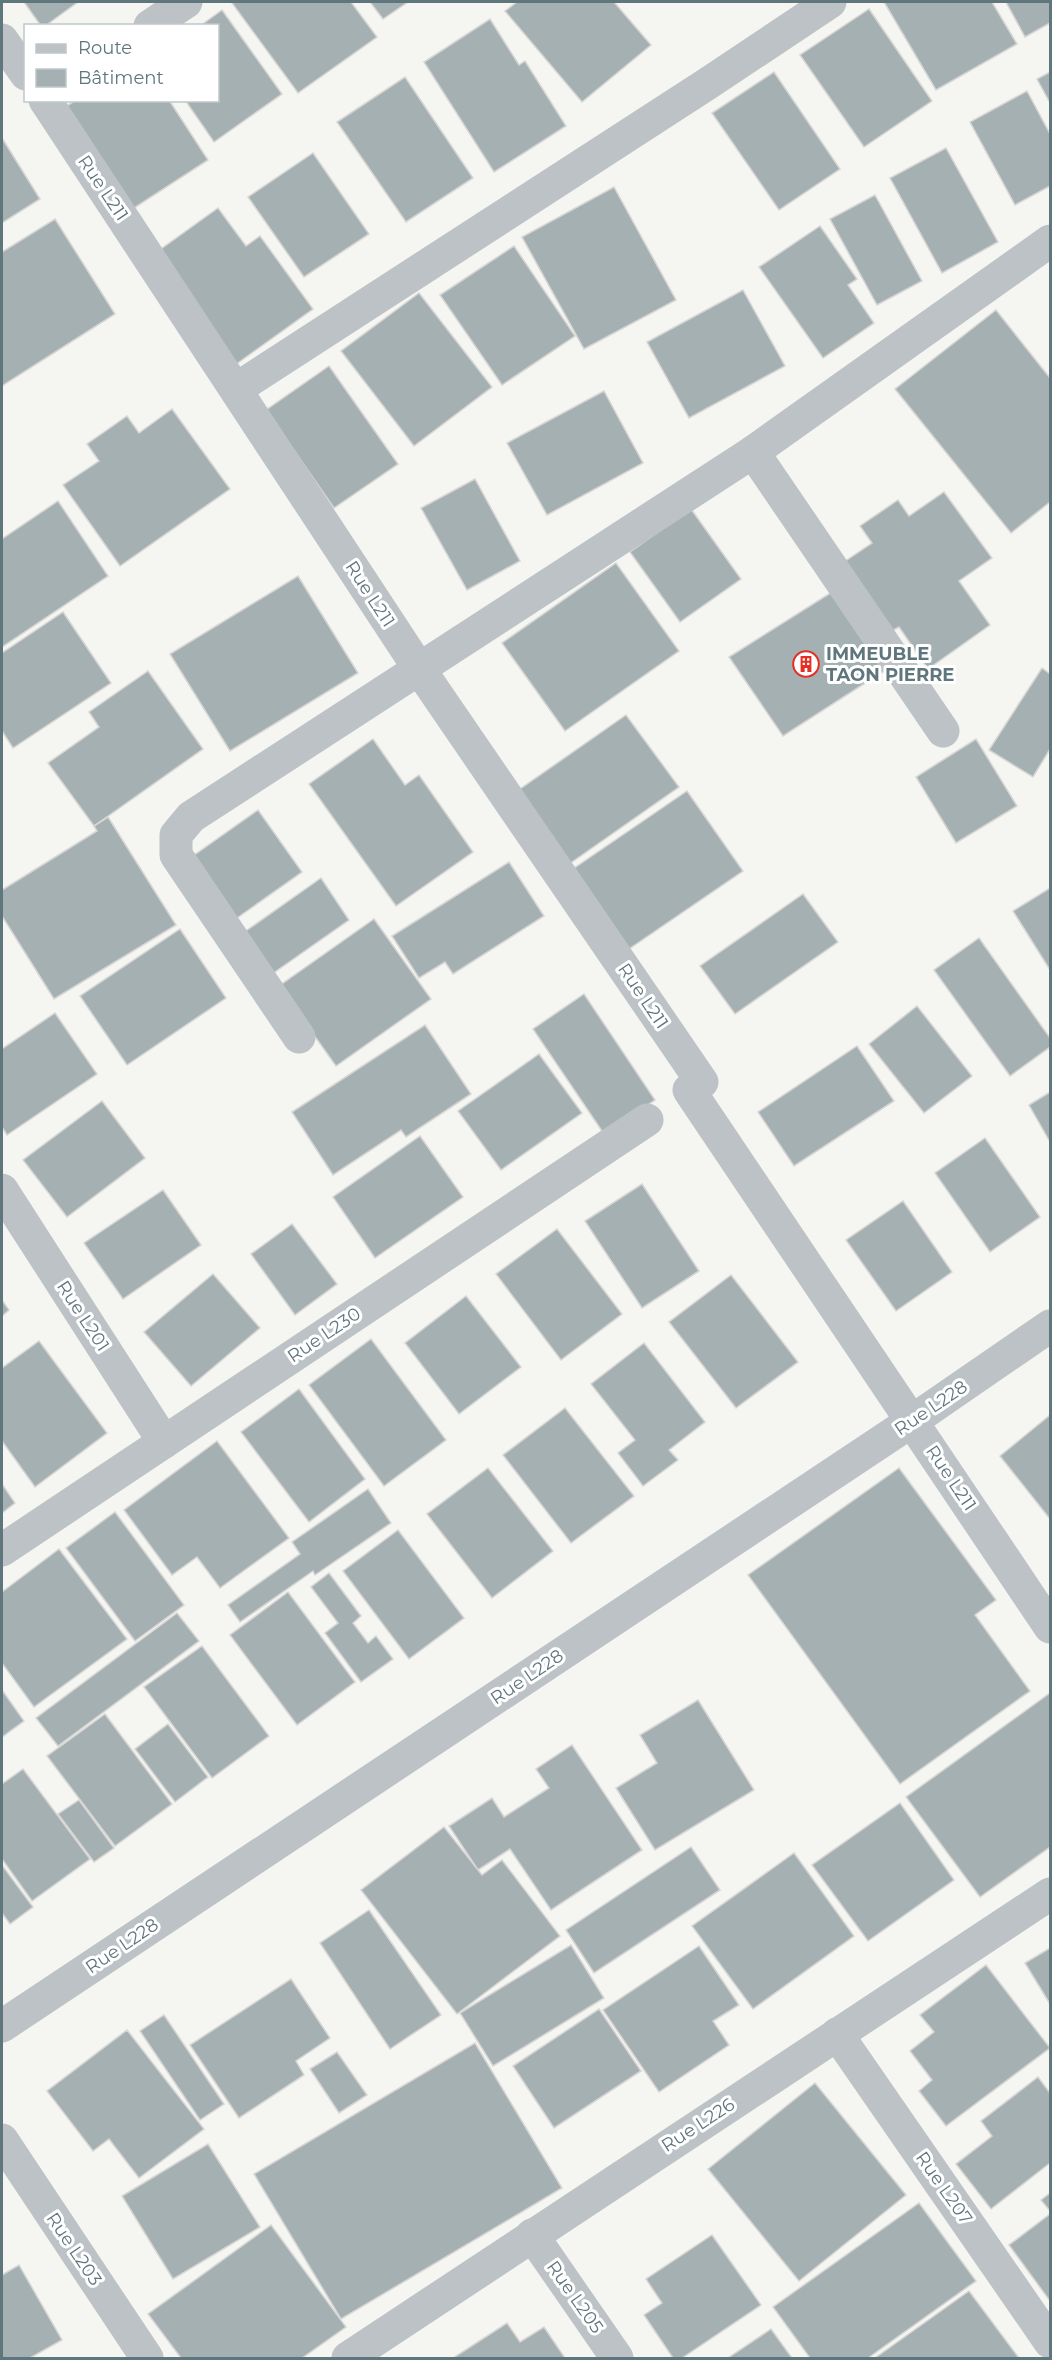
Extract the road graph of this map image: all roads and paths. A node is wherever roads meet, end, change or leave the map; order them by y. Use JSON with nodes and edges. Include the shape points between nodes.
{"nodes":[{"id":1,"x":186,"y":2,"type":"edge"},
{"id":2,"x":830,"y":2,"type":"edge"},
{"id":3,"x":153,"y":24,"type":"edge"},
{"id":4,"x":2,"y":40,"type":"edge"},
{"id":5,"x":24,"y":71,"type":"edge"},
{"id":6,"x":46,"y":102,"type":"edge"},
{"id":7,"x":1050,"y":241,"type":"edge"},
{"id":8,"x":236,"y":389,"type":"junction"},
{"id":9,"x":753,"y":452,"type":"junction"},
{"id":10,"x":418,"y":668,"type":"junction"},
{"id":11,"x":943,"y":731,"type":"dead end"},
{"id":12,"x":299,"y":1037,"type":"dead end"},
{"id":13,"x":647,"y":1120,"type":"dead end"},
{"id":14,"x":2,"y":1190,"type":"edge"},
{"id":15,"x":1050,"y":1326,"type":"edge"},
{"id":16,"x":912,"y":1421,"type":"junction"},
{"id":17,"x":164,"y":1442,"type":"junction"},
{"id":18,"x":2,"y":1550,"type":"edge"},
{"id":19,"x":1050,"y":1628,"type":"edge"},
{"id":20,"x":1050,"y":1894,"type":"edge"},
{"id":21,"x":2,"y":2026,"type":"edge"},
{"id":22,"x":837,"y":2034,"type":"junction"},
{"id":23,"x":2,"y":2140,"type":"edge"},
{"id":24,"x":532,"y":2235,"type":"junction"},
{"id":25,"x":1050,"y":2342,"type":"edge"},
{"id":26,"x":147,"y":2358,"type":"edge"},
{"id":27,"x":348,"y":2358,"type":"edge"},
{"id":28,"x":617,"y":2358,"type":"edge"}],
"edges":[{"from":1,"to":3,"type":"street"},
{"from":2,"to":8,"type":"street"},
{"from":4,"to":5,"type":"street"},
{"from":6,"to":8,"type":"street","name":"Rue L211"},
{"from":7,"to":9,"type":"street"},
{"from":8,"to":10,"type":"street","name":"Rue L211"},
{"from":9,"to":10,"type":"street"},
{"from":9,"to":11,"type":"street"},
{"from":10,"to":12,"type":"street","via":[[191,817],[176,835],[176,855]]},
{"from":10,"to":16,"type":"street","name":"Rue L211"},
{"from":13,"to":17,"type":"street","name":"Rue L230"},
{"from":14,"to":17,"type":"street","name":"Rue L201"},
{"from":15,"to":16,"type":"street","name":"Rue L228"},
{"from":16,"to":19,"type":"street","name":"Rue L211"},
{"from":16,"to":21,"type":"street","name":"Rue L228"},
{"from":17,"to":18,"type":"street","name":"Rue L230"},
{"from":20,"to":22,"type":"street","name":"Rue L226"},
{"from":22,"to":24,"type":"street","name":"Rue L226"},
{"from":22,"to":25,"type":"street","name":"Rue L207"},
{"from":23,"to":26,"type":"street","name":"Rue L203"},
{"from":24,"to":27,"type":"street","name":"Rue L226"},
{"from":24,"to":28,"type":"street","name":"Rue L205"}]}
